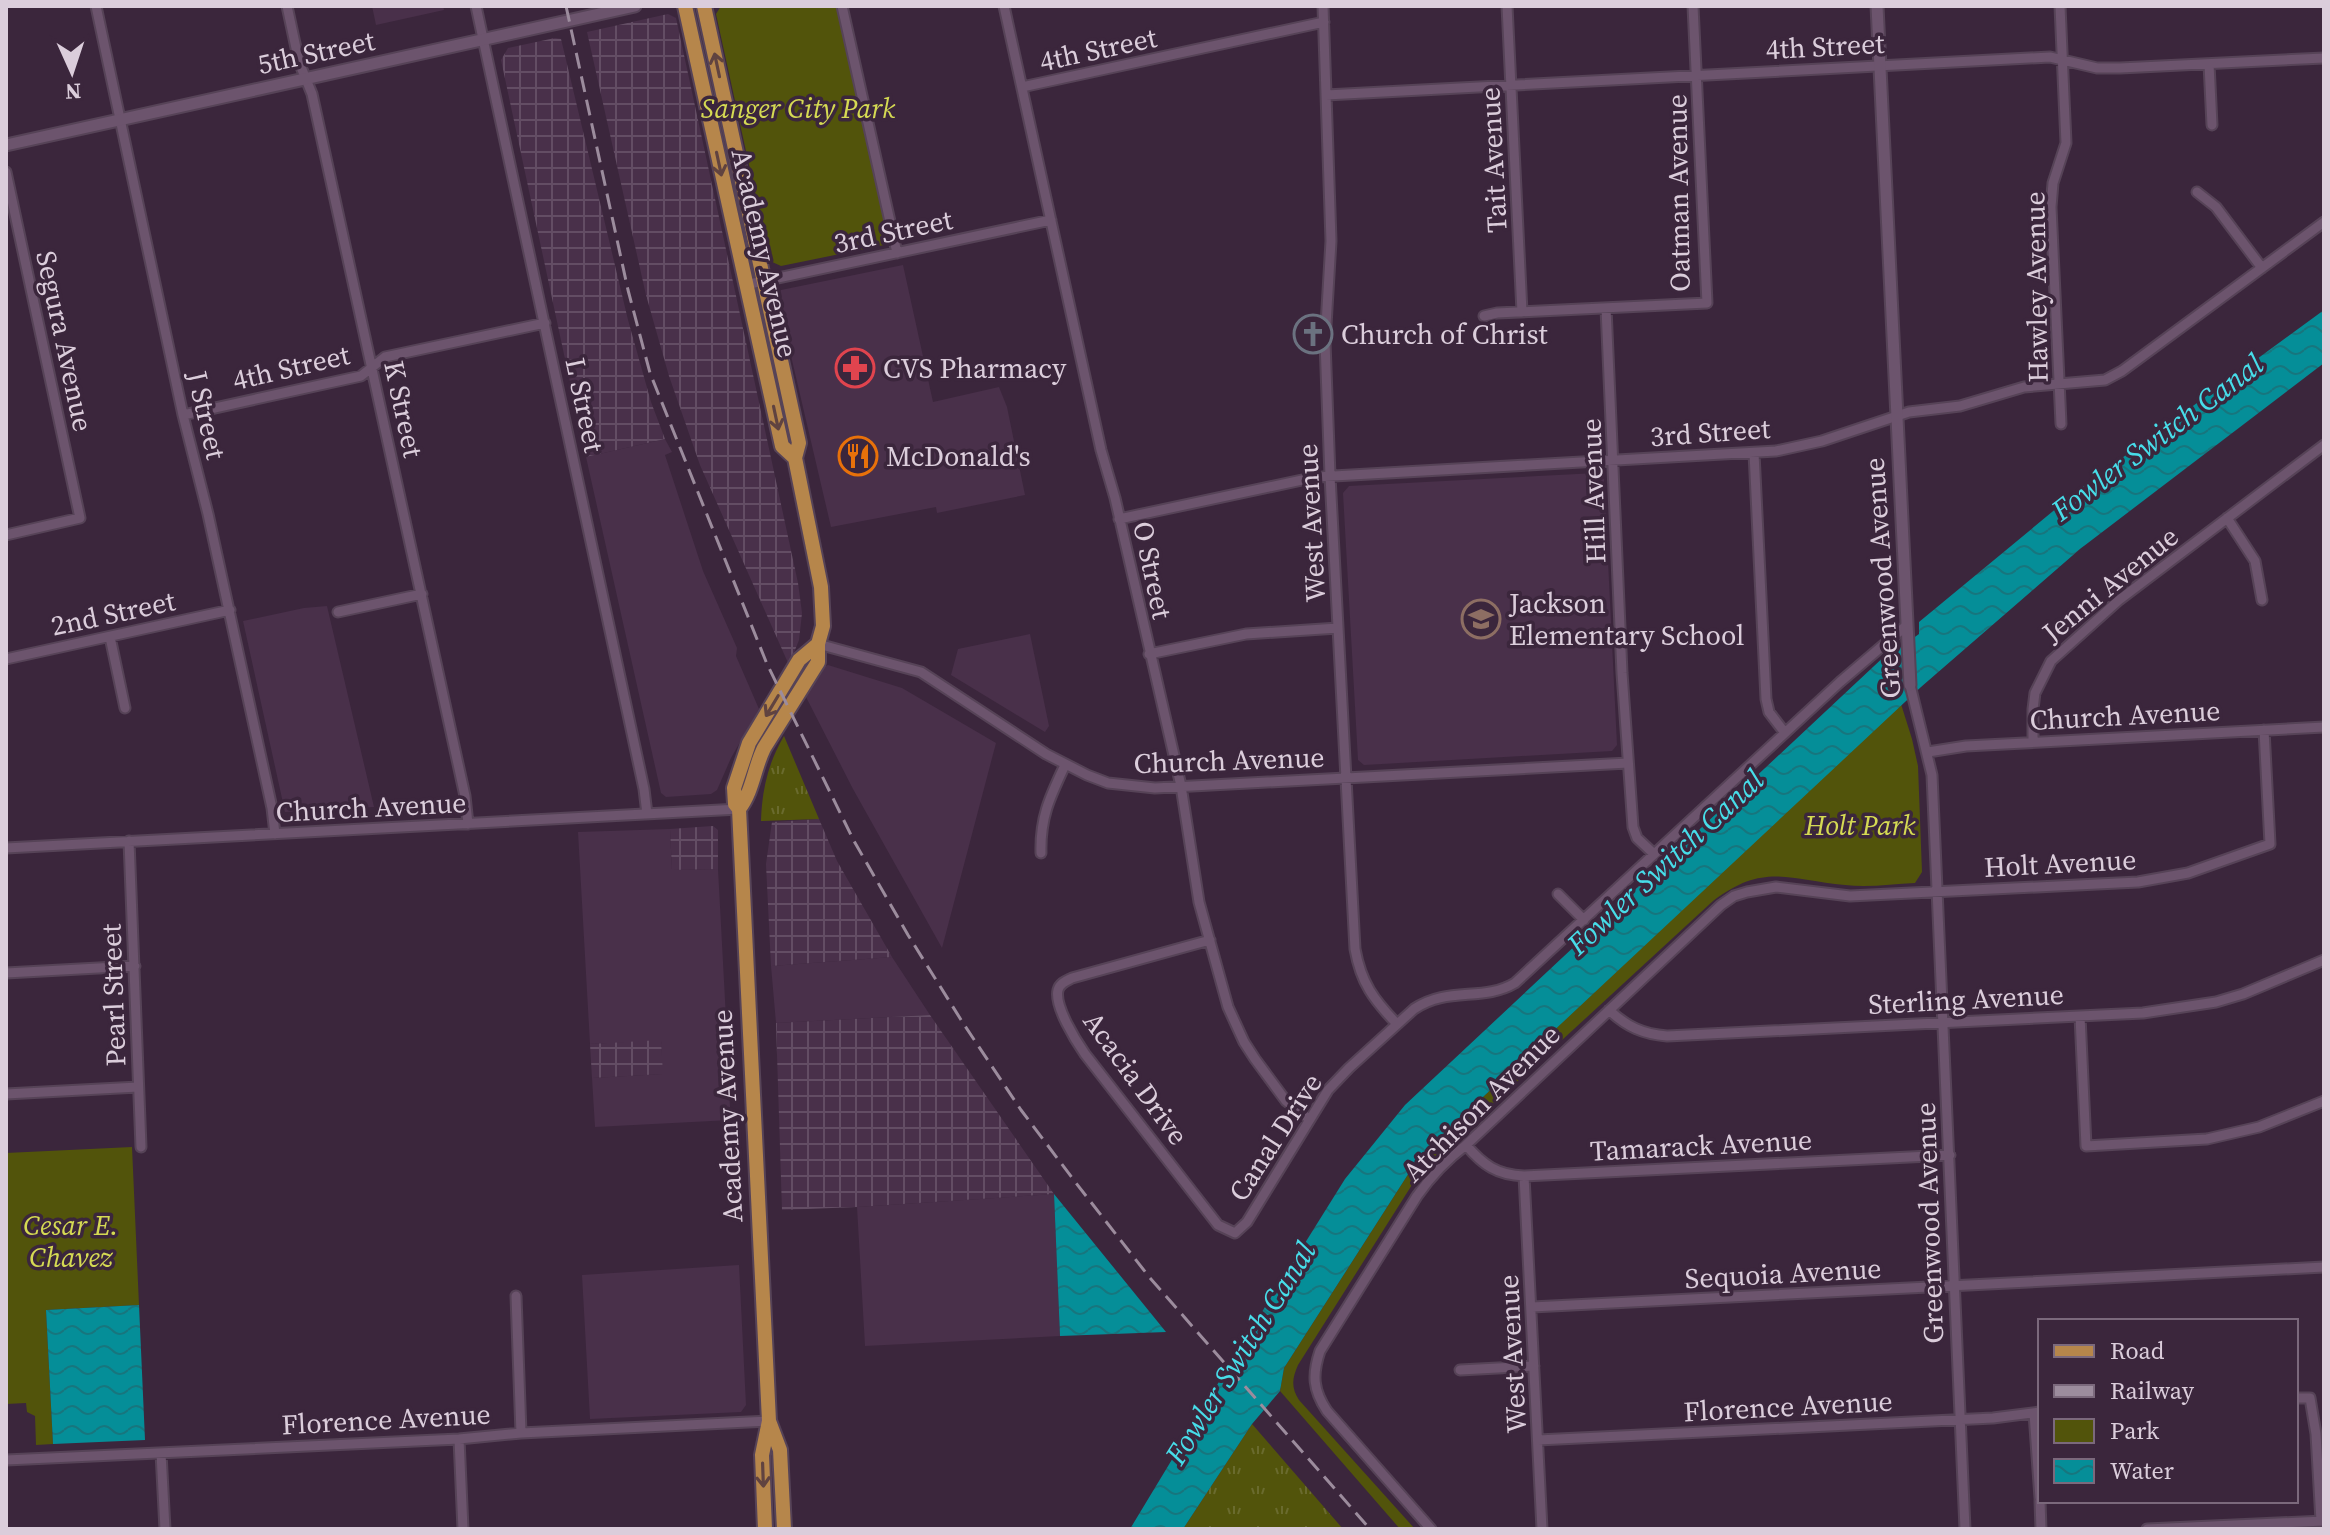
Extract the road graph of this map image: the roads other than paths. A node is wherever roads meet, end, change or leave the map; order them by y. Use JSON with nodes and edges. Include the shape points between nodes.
{"nodes":[{"id":1,"x":96,"y":6,"type":"edge"},
{"id":2,"x":287,"y":6,"type":"edge"},
{"id":3,"x":476,"y":6,"type":"edge"},
{"id":4,"x":635,"y":6,"type":"edge"},
{"id":5,"x":685,"y":6,"type":"edge"},
{"id":6,"x":704,"y":6,"type":"edge"},
{"id":7,"x":842,"y":6,"type":"edge"},
{"id":8,"x":1004,"y":6,"type":"edge"},
{"id":9,"x":1323,"y":6,"type":"edge"},
{"id":10,"x":1507,"y":6,"type":"edge"},
{"id":11,"x":1693,"y":6,"type":"edge"},
{"id":12,"x":1877,"y":6,"type":"edge"},
{"id":13,"x":2060,"y":6,"type":"edge"},
{"id":14,"x":1324,"y":22,"type":"junction"},
{"id":15,"x":484,"y":40,"type":"junction"},
{"id":16,"x":2324,"y":58,"type":"edge"},
{"id":17,"x":2062,"y":59,"type":"junction"},
{"id":18,"x":2209,"y":64,"type":"junction"},
{"id":19,"x":1880,"y":65,"type":"junction"},
{"id":20,"x":1697,"y":75,"type":"junction"},
{"id":21,"x":306,"y":78,"type":"junction"},
{"id":22,"x":1511,"y":85,"type":"junction"},
{"id":23,"x":1022,"y":87,"type":"junction"},
{"id":24,"x":1326,"y":95,"type":"junction"},
{"id":25,"x":705,"y":99,"type":"junction"},
{"id":26,"x":120,"y":119,"type":"junction"},
{"id":27,"x":2212,"y":125,"type":"dead end"},
{"id":28,"x":6,"y":145,"type":"edge"},
{"id":29,"x":736,"y":152,"type":"junction"},
{"id":30,"x":6,"y":172,"type":"edge"},
{"id":31,"x":2197,"y":192,"type":"dead end"},
{"id":32,"x":1051,"y":220,"type":"junction"},
{"id":33,"x":2324,"y":222,"type":"edge"},
{"id":34,"x":897,"y":253,"type":"junction"},
{"id":35,"x":2262,"y":268,"type":"junction"},
{"id":36,"x":763,"y":282,"type":"junction"},
{"id":37,"x":745,"y":285,"type":"junction"},
{"id":38,"x":1606,"y":308,"type":"junction"},
{"id":39,"x":1522,"y":312,"type":"junction"},
{"id":40,"x":1484,"y":316,"type":"dead end"},
{"id":41,"x":545,"y":323,"type":"junction"},
{"id":42,"x":372,"y":365,"type":"junction"},
{"id":43,"x":2060,"y":384,"type":"junction"},
{"id":44,"x":183,"y":415,"type":"junction"},
{"id":45,"x":1896,"y":416,"type":"junction"},
{"id":46,"x":2061,"y":424,"type":"dead end"},
{"id":47,"x":2324,"y":445,"type":"edge"},
{"id":48,"x":1754,"y":453,"type":"junction"},
{"id":49,"x":795,"y":458,"type":"junction"},
{"id":50,"x":1614,"y":460,"type":"junction"},
{"id":51,"x":1330,"y":476,"type":"junction"},
{"id":52,"x":2227,"y":518,"type":"junction"},
{"id":53,"x":1119,"y":519,"type":"junction"},
{"id":54,"x":6,"y":535,"type":"edge"},
{"id":55,"x":422,"y":594,"type":"junction"},
{"id":56,"x":2262,"y":600,"type":"dead end"},
{"id":57,"x":230,"y":610,"type":"junction"},
{"id":58,"x":338,"y":612,"type":"dead end"},
{"id":59,"x":1907,"y":625,"type":"junction"},
{"id":60,"x":1338,"y":628,"type":"junction"},
{"id":61,"x":110,"y":637,"type":"junction"},
{"id":62,"x":818,"y":644,"type":"junction"},
{"id":63,"x":1149,"y":654,"type":"junction"},
{"id":64,"x":6,"y":659,"type":"edge"},
{"id":65,"x":1910,"y":685,"type":"joint"},
{"id":66,"x":125,"y":708,"type":"dead end"},
{"id":67,"x":2324,"y":727,"type":"edge"},
{"id":68,"x":2264,"y":730,"type":"junction"},
{"id":69,"x":1785,"y":733,"type":"junction"},
{"id":70,"x":2033,"y":742,"type":"junction"},
{"id":71,"x":1928,"y":752,"type":"junction"},
{"id":72,"x":1628,"y":763,"type":"junction"},
{"id":73,"x":1065,"y":765,"type":"junction"},
{"id":74,"x":1346,"y":779,"type":"junction"},
{"id":75,"x":1181,"y":786,"type":"junction"},
{"id":76,"x":739,"y":809,"type":"junction"},
{"id":77,"x":647,"y":814,"type":"junction"},
{"id":78,"x":468,"y":824,"type":"junction"},
{"id":79,"x":275,"y":834,"type":"junction"},
{"id":80,"x":129,"y":841,"type":"junction"},
{"id":81,"x":6,"y":848,"type":"edge"},
{"id":82,"x":1041,"y":853,"type":"dead end"},
{"id":83,"x":1654,"y":854,"type":"junction"},
{"id":84,"x":1938,"y":891,"type":"junction"},
{"id":85,"x":1558,"y":894,"type":"dead end"},
{"id":86,"x":1734,"y":896,"type":"joint"},
{"id":87,"x":1584,"y":920,"type":"junction"},
{"id":88,"x":1210,"y":940,"type":"junction"},
{"id":89,"x":2324,"y":960,"type":"edge"},
{"id":90,"x":135,"y":966,"type":"junction"},
{"id":91,"x":6,"y":973,"type":"edge"},
{"id":92,"x":1609,"y":1010,"type":"junction"},
{"id":93,"x":2080,"y":1016,"type":"junction"},
{"id":94,"x":1944,"y":1023,"type":"junction"},
{"id":95,"x":1397,"y":1024,"type":"junction"},
{"id":96,"x":138,"y":1087,"type":"junction"},
{"id":97,"x":6,"y":1094,"type":"edge"},
{"id":98,"x":2324,"y":1101,"type":"edge"},
{"id":99,"x":1309,"y":1119,"type":"junction"},
{"id":100,"x":1466,"y":1145,"type":"junction"},
{"id":101,"x":141,"y":1147,"type":"dead end"},
{"id":102,"x":1950,"y":1155,"type":"junction"},
{"id":103,"x":1524,"y":1176,"type":"junction"},
{"id":104,"x":1235,"y":1233,"type":"joint"},
{"id":105,"x":2324,"y":1267,"type":"edge"},
{"id":106,"x":1956,"y":1287,"type":"junction"},
{"id":107,"x":516,"y":1296,"type":"dead end"},
{"id":108,"x":1532,"y":1307,"type":"junction"},
{"id":109,"x":1534,"y":1366,"type":"junction"},
{"id":110,"x":1460,"y":1370,"type":"dead end"},
{"id":111,"x":2298,"y":1398,"type":"edge"},
{"id":112,"x":2037,"y":1412,"type":"edge"},
{"id":113,"x":1960,"y":1420,"type":"junction"},
{"id":114,"x":769,"y":1421,"type":"junction"},
{"id":115,"x":521,"y":1433,"type":"junction"},
{"id":116,"x":459,"y":1439,"type":"junction"},
{"id":117,"x":1538,"y":1440,"type":"junction"},
{"id":118,"x":2038,"y":1441,"type":"edge"},
{"id":119,"x":161,"y":1453,"type":"junction"},
{"id":120,"x":6,"y":1460,"type":"edge"},
{"id":121,"x":2040,"y":1503,"type":"edge"},
{"id":122,"x":2323,"y":1521,"type":"edge"},
{"id":123,"x":2260,"y":1526,"type":"edge"},
{"id":124,"x":165,"y":1529,"type":"edge"},
{"id":125,"x":463,"y":1529,"type":"edge"},
{"id":126,"x":765,"y":1529,"type":"edge"},
{"id":127,"x":784,"y":1529,"type":"edge"},
{"id":128,"x":1431,"y":1529,"type":"edge"},
{"id":129,"x":1542,"y":1529,"type":"edge"},
{"id":130,"x":1965,"y":1529,"type":"edge"},
{"id":131,"x":2041,"y":1529,"type":"edge"},
{"id":132,"x":2147,"y":1529,"type":"edge"}],
"edges":[{"from":1,"to":26,"type":"street","name":"J Street"},
{"from":2,"to":21,"type":"street","name":"K Street"},
{"from":3,"to":15,"type":"street","name":"L Street"},
{"from":4,"to":15,"type":"street","name":"5th Street"},
{"from":5,"to":25,"type":"main road","name":"Academy Avenue"},
{"from":29,"to":6,"type":"main road","name":"Academy Avenue","one_way":true},
{"from":7,"to":34,"type":"street"},
{"from":8,"to":23,"type":"street","name":"O Street"},
{"from":9,"to":14,"type":"street","name":"West Avenue"},
{"from":10,"to":22,"type":"street","name":"Tait Avenue"},
{"from":11,"to":20,"type":"street","name":"Oatman Avenue"},
{"from":12,"to":19,"type":"street","name":"Greenwood Avenue"},
{"from":13,"to":17,"type":"street","name":"Hawley Avenue"},
{"from":14,"to":23,"type":"street","name":"4th Street"},
{"from":14,"to":24,"type":"street","name":"West Avenue"},
{"from":15,"to":21,"type":"street","name":"5th Street"},
{"from":15,"to":41,"type":"street","name":"L Street"},
{"from":16,"to":18,"type":"street","name":"4th Street"},
{"from":17,"to":18,"type":"street","name":"4th Street","via":[[2097,68]]},
{"from":17,"to":19,"type":"street","name":"4th Street"},
{"from":17,"to":43,"type":"street","name":"Hawley Avenue","via":[[2066,143],[2051,194]]},
{"from":18,"to":27,"type":"street"},
{"from":19,"to":20,"type":"street","name":"4th Street"},
{"from":19,"to":45,"type":"street","name":"Greenwood Avenue"},
{"from":20,"to":22,"type":"street","name":"4th Street"},
{"from":20,"to":38,"type":"street","name":"Oatman Avenue","via":[[1707,303]]},
{"from":21,"to":26,"type":"street","name":"5th Street"},
{"from":21,"to":42,"type":"street","name":"K Street"},
{"from":22,"to":24,"type":"street","name":"4th Street"},
{"from":22,"to":39,"type":"street","name":"Tait Avenue"},
{"from":23,"to":32,"type":"street","name":"O Street"},
{"from":24,"to":51,"type":"street","name":"West Avenue"},
{"from":25,"to":29,"type":"main road","via":[[715,105],[722,134]]},
{"from":25,"to":37,"type":"main road","name":"Academy Avenue","one_way":true},
{"from":26,"to":28,"type":"street","name":"5th Street"},
{"from":26,"to":44,"type":"street","name":"J Street"},
{"from":29,"to":36,"type":"main road","name":"Academy Avenue"},
{"from":30,"to":54,"type":"street","name":"Segura Avenue","via":[[80,518]]},
{"from":31,"to":35,"type":"street","via":[[2216,207]]},
{"from":32,"to":34,"type":"street","name":"3rd Street"},
{"from":32,"to":53,"type":"street","name":"O Street"},
{"from":33,"to":35,"type":"street","name":"3rd Street"},
{"from":34,"to":36,"type":"street","name":"3rd Street"},
{"from":35,"to":43,"type":"street","name":"3rd Street","via":[[2122,371],[2105,380]]},
{"from":36,"to":37,"type":"street","name":"3rd Street"},
{"from":36,"to":49,"type":"main road","name":"Academy Avenue","via":[[799,443]]},
{"from":37,"to":49,"type":"main road","name":"Academy Avenue","one_way":true,"via":[[782,446]]},
{"from":38,"to":39,"type":"street","name":"Oatman Avenue"},
{"from":38,"to":50,"type":"street","name":"Hill Avenue"},
{"from":39,"to":40,"type":"street","name":"Oatman Avenue"},
{"from":41,"to":42,"type":"street","name":"4th Street","via":[[385,357]]},
{"from":41,"to":77,"type":"street","name":"L Street"},
{"from":42,"to":44,"type":"street","name":"4th Street","via":[[361,376]]},
{"from":42,"to":55,"type":"street","name":"K Street"},
{"from":43,"to":45,"type":"street","name":"3rd Street"},
{"from":43,"to":46,"type":"street","name":"Hawley Avenue"},
{"from":44,"to":57,"type":"street","name":"J Street"},
{"from":45,"to":48,"type":"street","name":"3rd Street","via":[[1803,446]]},
{"from":45,"to":59,"type":"street","name":"Greenwood Avenue"},
{"from":47,"to":52,"type":"street","name":"Jenni Avenue"},
{"from":48,"to":50,"type":"street","name":"3rd Street"},
{"from":48,"to":69,"type":"street","via":[[1766,699]]},
{"from":49,"to":62,"type":"main road","name":"Academy Avenue","via":[[822,600]]},
{"from":50,"to":51,"type":"street","name":"3rd Street"},
{"from":50,"to":72,"type":"street","name":"Hill Avenue"},
{"from":51,"to":53,"type":"street","name":"3rd Street"},
{"from":51,"to":60,"type":"street","name":"West Avenue"},
{"from":52,"to":56,"type":"street","via":[[2255,561]]},
{"from":52,"to":70,"type":"street","name":"Jenni Avenue","via":[[2119,600],[2051,661],[2035,693]]},
{"from":53,"to":63,"type":"street","name":"O Street"},
{"from":55,"to":58,"type":"street"},
{"from":55,"to":78,"type":"street","name":"K Street"},
{"from":57,"to":61,"type":"street","name":"2nd Street"},
{"from":57,"to":79,"type":"street","name":"J Street"},
{"from":59,"to":65,"type":"street","name":"Greenwood Avenue"},
{"from":59,"to":69,"type":"street","name":"Canal Drive"},
{"from":60,"to":63,"type":"street","via":[[1246,634]]},
{"from":60,"to":74,"type":"street","name":"West Avenue"},
{"from":61,"to":64,"type":"street","name":"2nd Street"},
{"from":61,"to":66,"type":"street"},
{"from":62,"to":73,"type":"street","name":"Church Avenue","via":[[921,672]]},
{"from":62,"to":76,"type":"main road","name":"Academy Avenue","via":[[799,660],[749,743],[734,788]]},
{"from":63,"to":75,"type":"street","name":"O Street"},
{"from":65,"to":71,"type":"street","name":"Greenwood Avenue"},
{"from":67,"to":68,"type":"street","name":"Church Avenue"},
{"from":68,"to":70,"type":"street","name":"Church Avenue"},
{"from":68,"to":84,"type":"street","name":"Holt Avenue","via":[[2270,844],[2162,879]]},
{"from":69,"to":83,"type":"street","name":"Canal Drive"},
{"from":70,"to":71,"type":"street","name":"Church Avenue"},
{"from":71,"to":84,"type":"street","name":"Greenwood Avenue"},
{"from":72,"to":74,"type":"street","name":"Church Avenue"},
{"from":72,"to":83,"type":"street","name":"Hill Avenue","via":[[1634,833]]},
{"from":73,"to":75,"type":"street","name":"Church Avenue","via":[[1108,783]]},
{"from":73,"to":82,"type":"street","via":[[1043,814]]},
{"from":74,"to":75,"type":"street","name":"Church Avenue"},
{"from":74,"to":95,"type":"street","name":"West Avenue","via":[[1358,969],[1376,1003]]},
{"from":75,"to":88,"type":"street","name":"O Street"},
{"from":76,"to":77,"type":"street","name":"Church Avenue"},
{"from":76,"to":114,"type":"main road","name":"Academy Avenue"},
{"from":77,"to":78,"type":"street","name":"Church Avenue"},
{"from":78,"to":79,"type":"street","name":"Church Avenue"},
{"from":79,"to":80,"type":"street","name":"Church Avenue"},
{"from":80,"to":81,"type":"street","name":"Church Avenue"},
{"from":80,"to":90,"type":"street","name":"Pearl Street"},
{"from":83,"to":87,"type":"street","name":"Canal Drive"},
{"from":84,"to":86,"type":"street","name":"Holt Avenue","via":[[1850,896],[1776,887]]},
{"from":84,"to":94,"type":"street","name":"Greenwood Avenue"},
{"from":85,"to":87,"type":"street"},
{"from":86,"to":92,"type":"street","name":"Atchison Avenue"},
{"from":87,"to":95,"type":"street","name":"Canal Drive","via":[[1503,990],[1437,997]]},
{"from":88,"to":99,"type":"street","name":"O Street","via":[[1228,1007],[1244,1042],[1286,1101]]},
{"from":88,"to":104,"type":"street","name":"Acacia Drive","via":[[1072,978],[1058,988],[1058,996],[1085,1054],[1218,1225]]},
{"from":89,"to":93,"type":"street","name":"Sterling Avenue","via":[[2216,1002]]},
{"from":90,"to":91,"type":"street"},
{"from":90,"to":96,"type":"street","name":"Pearl Street"},
{"from":92,"to":94,"type":"street","name":"Sterling Avenue","via":[[1635,1029],[1667,1036]]},
{"from":92,"to":100,"type":"street","name":"Atchison Avenue"},
{"from":93,"to":94,"type":"street","name":"Sterling Avenue"},
{"from":93,"to":98,"type":"street","via":[[2086,1146],[2207,1139],[2259,1127]]},
{"from":94,"to":102,"type":"street","name":"Greenwood Avenue"},
{"from":95,"to":99,"type":"street","name":"Canal Drive","via":[[1338,1078]]},
{"from":96,"to":97,"type":"street"},
{"from":96,"to":101,"type":"street","name":"Pearl Street"},
{"from":99,"to":104,"type":"street","name":"Canal Drive","via":[[1247,1222]]},
{"from":100,"to":103,"type":"street","name":"Tamarack Avenue","via":[[1492,1170]]},
{"from":100,"to":128,"type":"street","name":"Atchison Avenue","via":[[1417,1196],[1320,1351],[1313,1382],[1327,1411]]},
{"from":102,"to":103,"type":"street","name":"Tamarack Avenue"},
{"from":102,"to":106,"type":"street","name":"Greenwood Avenue"},
{"from":103,"to":108,"type":"street","name":"West Avenue"},
{"from":105,"to":106,"type":"street","name":"Sequoia Avenue"},
{"from":106,"to":108,"type":"street","name":"Sequoia Avenue"},
{"from":106,"to":113,"type":"street","name":"Greenwood Avenue"},
{"from":107,"to":115,"type":"street"},
{"from":108,"to":109,"type":"street","name":"West Avenue"},
{"from":109,"to":110,"type":"street"},
{"from":109,"to":117,"type":"street","name":"West Avenue"},
{"from":111,"to":122,"type":"street","via":[[2310,1398]]},
{"from":112,"to":113,"type":"street","name":"Florence Avenue"},
{"from":112,"to":118,"type":"street"},
{"from":113,"to":117,"type":"street","name":"Florence Avenue"},
{"from":113,"to":130,"type":"street","name":"Greenwood Avenue"},
{"from":114,"to":115,"type":"street","name":"Florence Avenue"},
{"from":114,"to":126,"type":"main road","name":"Academy Avenue","one_way":true,"via":[[762,1455]]},
{"from":114,"to":127,"type":"main road","name":"Academy Avenue","via":[[780,1450]]},
{"from":115,"to":116,"type":"street","name":"Florence Avenue"},
{"from":116,"to":119,"type":"street","name":"Florence Avenue"},
{"from":116,"to":125,"type":"street"},
{"from":117,"to":129,"type":"street","name":"West Avenue"},
{"from":119,"to":120,"type":"street","name":"Florence Avenue"},
{"from":119,"to":124,"type":"street"},
{"from":121,"to":131,"type":"street"},
{"from":122,"to":123,"type":"street"},
{"from":123,"to":132,"type":"street"}]}
